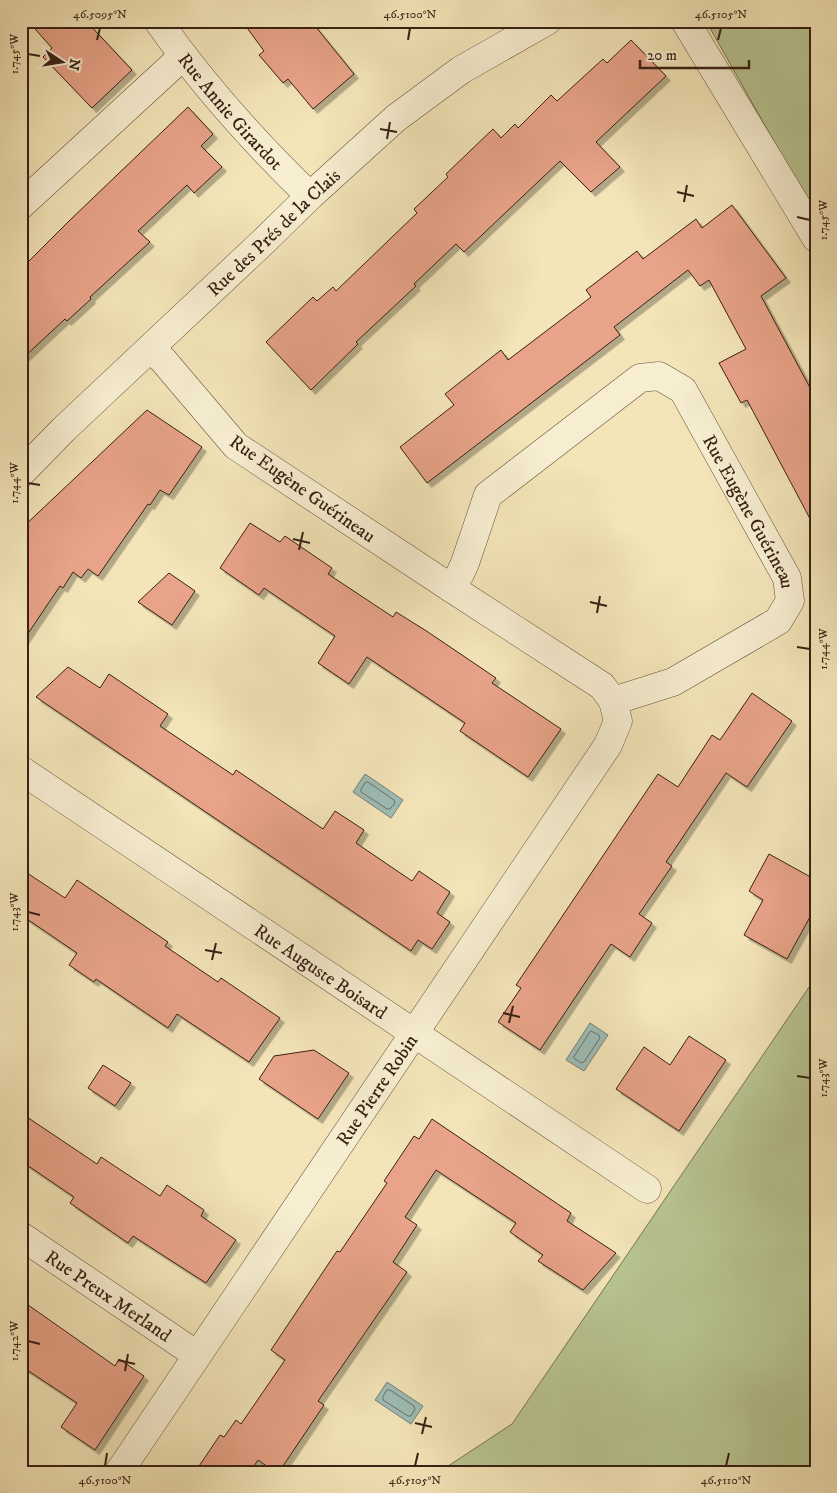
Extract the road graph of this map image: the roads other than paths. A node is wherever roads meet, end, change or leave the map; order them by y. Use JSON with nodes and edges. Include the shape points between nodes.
{"nodes":[{"id":1,"x":158,"y":21,"type":"edge"},
{"id":2,"x":547,"y":21,"type":"edge"},
{"id":3,"x":685,"y":21,"type":"edge"},
{"id":4,"x":183,"y":56,"type":"junction"},
{"id":5,"x":310,"y":196,"type":"junction"},
{"id":6,"x":21,"y":205,"type":"edge"},
{"id":7,"x":816,"y":238,"type":"edge"},
{"id":8,"x":151,"y":349,"type":"junction"},
{"id":9,"x":21,"y":473,"type":"edge"},
{"id":10,"x":451,"y":588,"type":"junction"},
{"id":11,"x":613,"y":701,"type":"junction"},
{"id":12,"x":21,"y":770,"type":"edge"},
{"id":13,"x":414,"y":1033,"type":"junction"},
{"id":14,"x":647,"y":1190,"type":"dead end"},
{"id":15,"x":21,"y":1236,"type":"edge"},
{"id":16,"x":197,"y":1355,"type":"junction"},
{"id":17,"x":119,"y":1472,"type":"edge"}],
"edges":[{"from":1,"to":4,"type":"street","name":"Rue Annie Girardot"},
{"from":2,"to":5,"type":"street","name":"Rue des Prés de la Clais","via":[[461,70],[396,118]]},
{"from":3,"to":7,"type":"street"},
{"from":4,"to":5,"type":"street","name":"Rue Annie Girardot","via":[[232,116]]},
{"from":4,"to":6,"type":"street"},
{"from":5,"to":8,"type":"street","name":"Rue des Prés de la Clais"},
{"from":8,"to":9,"type":"street","name":"Rue des Prés de la Clais"},
{"from":8,"to":10,"type":"street","name":"Rue Eugène Guérineau","via":[[236,446]]},
{"from":10,"to":11,"type":"street","name":"Rue Eugène Guérineau","via":[[602,686]]},
{"from":10,"to":11,"type":"street","name":"Rue Eugène Guérineau","via":[[465,563],[488,495],[640,378],[659,376],[683,390],[787,578],[790,601],[778,621],[673,682]]},
{"from":11,"to":13,"type":"street","name":"Rue Pierre Robin","via":[[618,721],[608,745]]},
{"from":12,"to":13,"type":"street","name":"Rue Auguste Boisard"},
{"from":13,"to":14,"type":"street","name":"Rue Auguste Boisard"},
{"from":13,"to":16,"type":"street","name":"Rue Pierre Robin"},
{"from":15,"to":16,"type":"street","name":"Rue Preux Merland"},
{"from":16,"to":17,"type":"street","name":"Rue Pierre Robin"}]}
